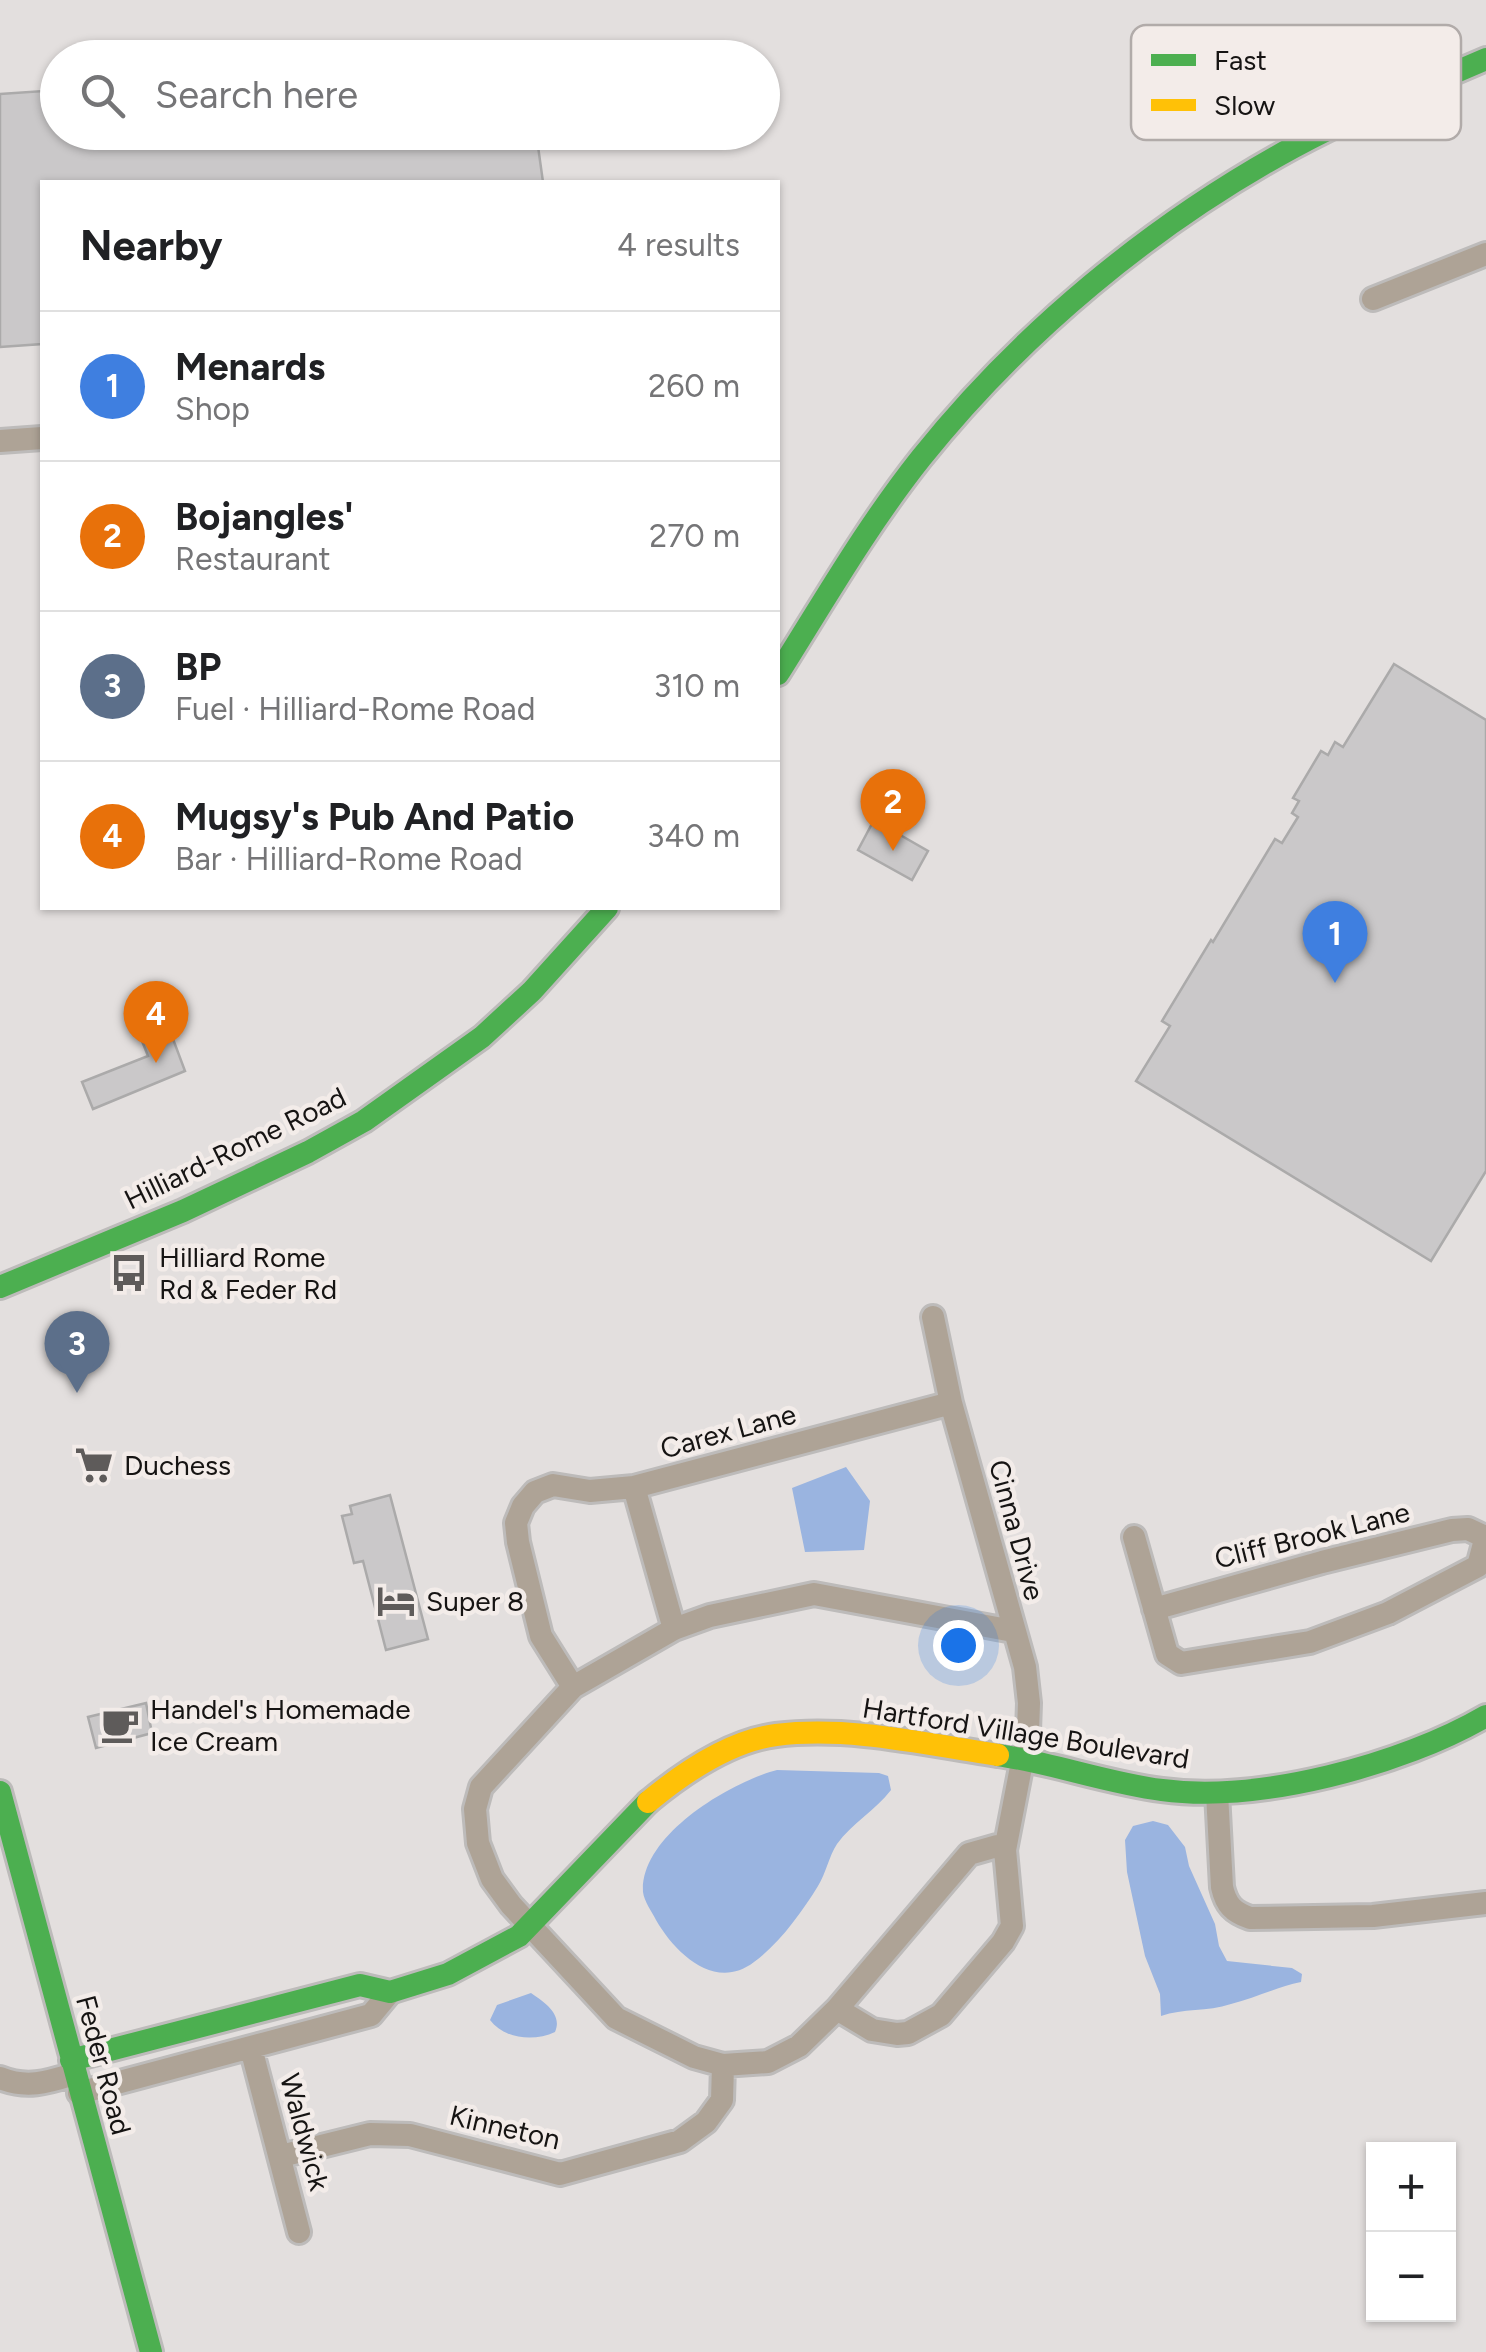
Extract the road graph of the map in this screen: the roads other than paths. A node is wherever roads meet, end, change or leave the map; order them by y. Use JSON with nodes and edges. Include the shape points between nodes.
{"nodes":[{"id":1,"x":1486,"y":59,"type":"edge"},
{"id":2,"x":1461,"y":70,"type":"edge"},
{"id":3,"x":1308,"y":140,"type":"edge"},
{"id":4,"x":1486,"y":254,"type":"edge"},
{"id":5,"x":1373,"y":299,"type":"dead end"},
{"id":6,"x":40,"y":438,"type":"edge"},
{"id":7,"x":0,"y":441,"type":"edge"},
{"id":8,"x":780,"y":671,"type":"edge"},
{"id":9,"x":605,"y":910,"type":"edge"},
{"id":10,"x":0,"y":1287,"type":"edge"},
{"id":11,"x":933,"y":1317,"type":"dead end"},
{"id":12,"x":952,"y":1403,"type":"junction"},
{"id":13,"x":634,"y":1487,"type":"junction"},
{"id":14,"x":1486,"y":1536,"type":"edge"},
{"id":15,"x":1134,"y":1538,"type":"dead end"},
{"id":16,"x":1482,"y":1571,"type":"edge"},
{"id":17,"x":1154,"y":1609,"type":"junction"},
{"id":18,"x":674,"y":1629,"type":"junction"},
{"id":19,"x":1014,"y":1632,"type":"junction"},
{"id":20,"x":573,"y":1687,"type":"junction"},
{"id":21,"x":1486,"y":1716,"type":"edge"},
{"id":22,"x":1022,"y":1760,"type":"junction"},
{"id":23,"x":0,"y":1792,"type":"edge"},
{"id":24,"x":1218,"y":1793,"type":"junction"},
{"id":25,"x":1005,"y":1850,"type":"junction"},
{"id":26,"x":1486,"y":1903,"type":"edge"},
{"id":27,"x":530,"y":1924,"type":"junction"},
{"id":28,"x":390,"y":1992,"type":"junction"},
{"id":29,"x":837,"y":2010,"type":"junction"},
{"id":30,"x":251,"y":2048,"type":"junction"},
{"id":31,"x":723,"y":2066,"type":"junction"},
{"id":32,"x":75,"y":2075,"type":"junction"},
{"id":33,"x":0,"y":2078,"type":"edge"},
{"id":34,"x":282,"y":2156,"type":"junction"},
{"id":35,"x":299,"y":2232,"type":"dead end"},
{"id":36,"x":151,"y":2352,"type":"edge"}],
"edges":[{"from":1,"to":2,"type":"main road"},
{"from":3,"to":8,"type":"main road","via":[[1166,228],[1098,279],[994,378],[906,479]]},
{"from":4,"to":5,"type":"street"},
{"from":6,"to":7,"type":"street"},
{"from":9,"to":10,"type":"main road","name":"Hilliard-Rome Road","via":[[482,1037],[364,1121],[182,1211]]},
{"from":11,"to":12,"type":"street","name":"Cinna Drive"},
{"from":12,"to":13,"type":"street","name":"Carex Lane"},
{"from":12,"to":19,"type":"street","name":"Cinna Drive"},
{"from":13,"to":18,"type":"street"},
{"from":13,"to":20,"type":"street","name":"Carex Lane","via":[[554,1486],[535,1492],[516,1523],[541,1636]]},
{"from":14,"to":16,"type":"street"},
{"from":14,"to":17,"type":"street","name":"Cliff Brook Lane","via":[[1452,1530]]},
{"from":15,"to":17,"type":"street"},
{"from":16,"to":17,"type":"street","via":[[1310,1642],[1182,1663],[1167,1654]]},
{"from":18,"to":19,"type":"street","via":[[814,1594]]},
{"from":18,"to":20,"type":"street"},
{"from":19,"to":22,"type":"street","name":"Cinna Drive","via":[[1029,1703]]},
{"from":20,"to":27,"type":"street","via":[[481,1787],[475,1809],[492,1879]]},
{"from":21,"to":24,"type":"main road","name":"Hartford Village Boulevard","via":[[1376,1762],[1263,1790]]},
{"from":22,"to":24,"type":"main road","name":"Hartford Village Boulevard","via":[[1162,1790]]},
{"from":22,"to":25,"type":"street","name":"Cinna Drive"},
{"from":22,"to":27,"type":"main road","name":"Hartford Village Boulevard","via":[[848,1732],[739,1745],[648,1802]]},
{"from":23,"to":32,"type":"main road","name":"Feder Road"},
{"from":24,"to":26,"type":"street","via":[[1222,1887],[1236,1913],[1373,1916]]},
{"from":25,"to":29,"type":"street","via":[[969,1854]]},
{"from":25,"to":29,"type":"street","name":"Cinna Drive","via":[[1012,1926],[941,2015],[896,2034],[872,2030]]},
{"from":27,"to":28,"type":"main road","name":"Hartford Village Boulevard","via":[[448,1974]]},
{"from":27,"to":31,"type":"street","via":[[616,2018]]},
{"from":28,"to":30,"type":"street","name":"Hartford Village Boulevard","via":[[371,2015]]},
{"from":28,"to":32,"type":"main road","name":"Hartford Village Boulevard","via":[[360,1985]]},
{"from":29,"to":31,"type":"street","via":[[799,2046],[768,2062]]},
{"from":30,"to":32,"type":"street","name":"Hartford Village Boulevard"},
{"from":30,"to":34,"type":"street","name":"Waldwick"},
{"from":31,"to":34,"type":"street","name":"Kinneton","via":[[722,2100],[680,2141],[560,2174],[410,2135],[370,2134]]},
{"from":32,"to":33,"type":"street","via":[[17,2085]]},
{"from":32,"to":36,"type":"main road","name":"Feder Road"},
{"from":34,"to":35,"type":"street","name":"Waldwick"}]}
